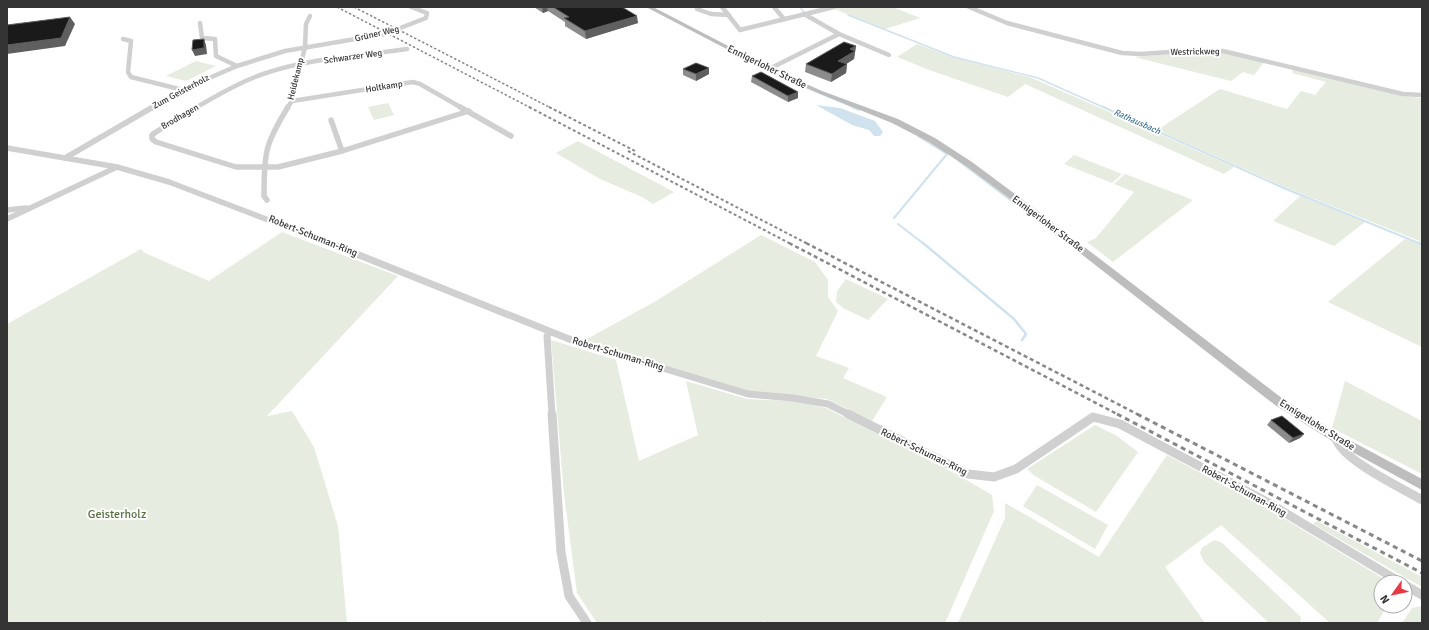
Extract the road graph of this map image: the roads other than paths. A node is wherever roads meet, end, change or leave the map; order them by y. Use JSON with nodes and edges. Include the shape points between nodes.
{"nodes":[{"id":1,"x":411,"y":7,"type":"edge"},
{"id":2,"x":649,"y":7,"type":"edge"},
{"id":3,"x":722,"y":7,"type":"edge"},
{"id":4,"x":774,"y":7,"type":"edge"},
{"id":5,"x":834,"y":7,"type":"edge"},
{"id":6,"x":969,"y":7,"type":"edge"},
{"id":7,"x":697,"y":8,"type":"dead end"},
{"id":8,"x":804,"y":14,"type":"junction"},
{"id":9,"x":729,"y":15,"type":"junction"},
{"id":10,"x":310,"y":16,"type":"dead end"},
{"id":11,"x":784,"y":19,"type":"junction"},
{"id":12,"x":200,"y":23,"type":"dead end"},
{"id":13,"x":839,"y":34,"type":"junction"},
{"id":14,"x":123,"y":39,"type":"dead end"},
{"id":15,"x":304,"y":47,"type":"junction"},
{"id":16,"x":407,"y":49,"type":"dead end"},
{"id":17,"x":889,"y":55,"type":"dead end"},
{"id":18,"x":299,"y":65,"type":"junction"},
{"id":19,"x":237,"y":66,"type":"junction"},
{"id":20,"x":768,"y":69,"type":"junction"},
{"id":21,"x":183,"y":90,"type":"junction"},
{"id":22,"x":1422,"y":95,"type":"edge"},
{"id":23,"x":292,"y":101,"type":"junction"},
{"id":24,"x":469,"y":111,"type":"junction"},
{"id":25,"x":331,"y":120,"type":"dead end"},
{"id":26,"x":511,"y":136,"type":"dead end"},
{"id":27,"x":7,"y":148,"type":"edge"},
{"id":28,"x":342,"y":151,"type":"junction"},
{"id":29,"x":65,"y":158,"type":"junction"},
{"id":30,"x":117,"y":167,"type":"junction"},
{"id":31,"x":264,"y":168,"type":"junction"},
{"id":32,"x":267,"y":200,"type":"dead end"},
{"id":33,"x":32,"y":207,"type":"junction"},
{"id":34,"x":7,"y":210,"type":"edge"},
{"id":35,"x":7,"y":219,"type":"edge"},
{"id":36,"x":550,"y":332,"type":"junction"},
{"id":37,"x":1336,"y":438,"type":"junction"},
{"id":38,"x":1422,"y":485,"type":"edge"},
{"id":39,"x":1422,"y":500,"type":"edge"},
{"id":40,"x":1387,"y":574,"type":"edge"},
{"id":41,"x":1413,"y":590,"type":"edge"},
{"id":42,"x":1422,"y":595,"type":"edge"},
{"id":43,"x":587,"y":623,"type":"edge"}],
"edges":[{"from":1,"to":15,"type":"street","name":"Grüner Weg","via":[[427,13],[426,18],[385,34]]},
{"from":2,"to":20,"type":"main road","name":"Ennigerloher Straße"},
{"from":3,"to":9,"type":"street"},
{"from":4,"to":11,"type":"street"},
{"from":5,"to":8,"type":"street"},
{"from":6,"to":22,"type":"street","name":"Westrickweg","via":[[1008,23],[1117,52],[1137,54],[1193,50],[1223,51],[1403,94]]},
{"from":7,"to":9,"type":"street","via":[[711,14]]},
{"from":8,"to":11,"type":"street"},
{"from":8,"to":13,"type":"street"},
{"from":9,"to":11,"type":"street","via":[[740,30]]},
{"from":10,"to":15,"type":"street","name":"Heidekamp"},
{"from":12,"to":19,"type":"street","via":[[202,38],[215,39],[216,56]]},
{"from":13,"to":17,"type":"street"},
{"from":13,"to":20,"type":"street"},
{"from":14,"to":21,"type":"street","via":[[131,40],[128,72],[131,77]]},
{"from":15,"to":18,"type":"street","name":"Heidekamp"},
{"from":15,"to":19,"type":"street","name":"Zum Geisterholz"},
{"from":16,"to":18,"type":"street","name":"Schwarzer Weg"},
{"from":18,"to":23,"type":"street","name":"Heidekamp"},
{"from":18,"to":31,"type":"street","name":"Brodhagen","via":[[267,73],[236,86],[152,135],[156,142],[236,167]]},
{"from":19,"to":21,"type":"street","name":"Zum Geisterholz"},
{"from":20,"to":37,"type":"main road","name":"Ennigerloher Straße","via":[[895,121],[954,154],[1279,402]]},
{"from":21,"to":29,"type":"street","name":"Zum Geisterholz"},
{"from":23,"to":24,"type":"street","name":"Holtkamp","via":[[413,82]]},
{"from":23,"to":31,"type":"street","name":"Heidekamp","via":[[268,142]]},
{"from":24,"to":26,"type":"street","name":"Holtkamp"},
{"from":24,"to":28,"type":"street"},
{"from":25,"to":28,"type":"street"},
{"from":27,"to":29,"type":"street","name":"Robert-Schuman-Ring"},
{"from":28,"to":31,"type":"street","via":[[293,164]]},
{"from":29,"to":30,"type":"street","name":"Robert-Schuman-Ring"},
{"from":30,"to":33,"type":"street"},
{"from":30,"to":36,"type":"street","name":"Robert-Schuman-Ring","via":[[169,182],[260,216]]},
{"from":31,"to":32,"type":"street","name":"Heidekamp","via":[[264,196]]},
{"from":33,"to":34,"type":"street"},
{"from":33,"to":35,"type":"street"},
{"from":36,"to":40,"type":"street","name":"Robert-Schuman-Ring","via":[[748,394],[828,404],[968,474],[994,477],[1016,469],[1093,417],[1120,424],[1267,502]]},
{"from":36,"to":43,"type":"street","via":[[547,336],[561,552],[569,596]]},
{"from":37,"to":38,"type":"main road","name":"Ennigerloher Straße"},
{"from":37,"to":39,"type":"street","via":[[1336,443],[1350,458]]},
{"from":41,"to":42,"type":"street"}]}
